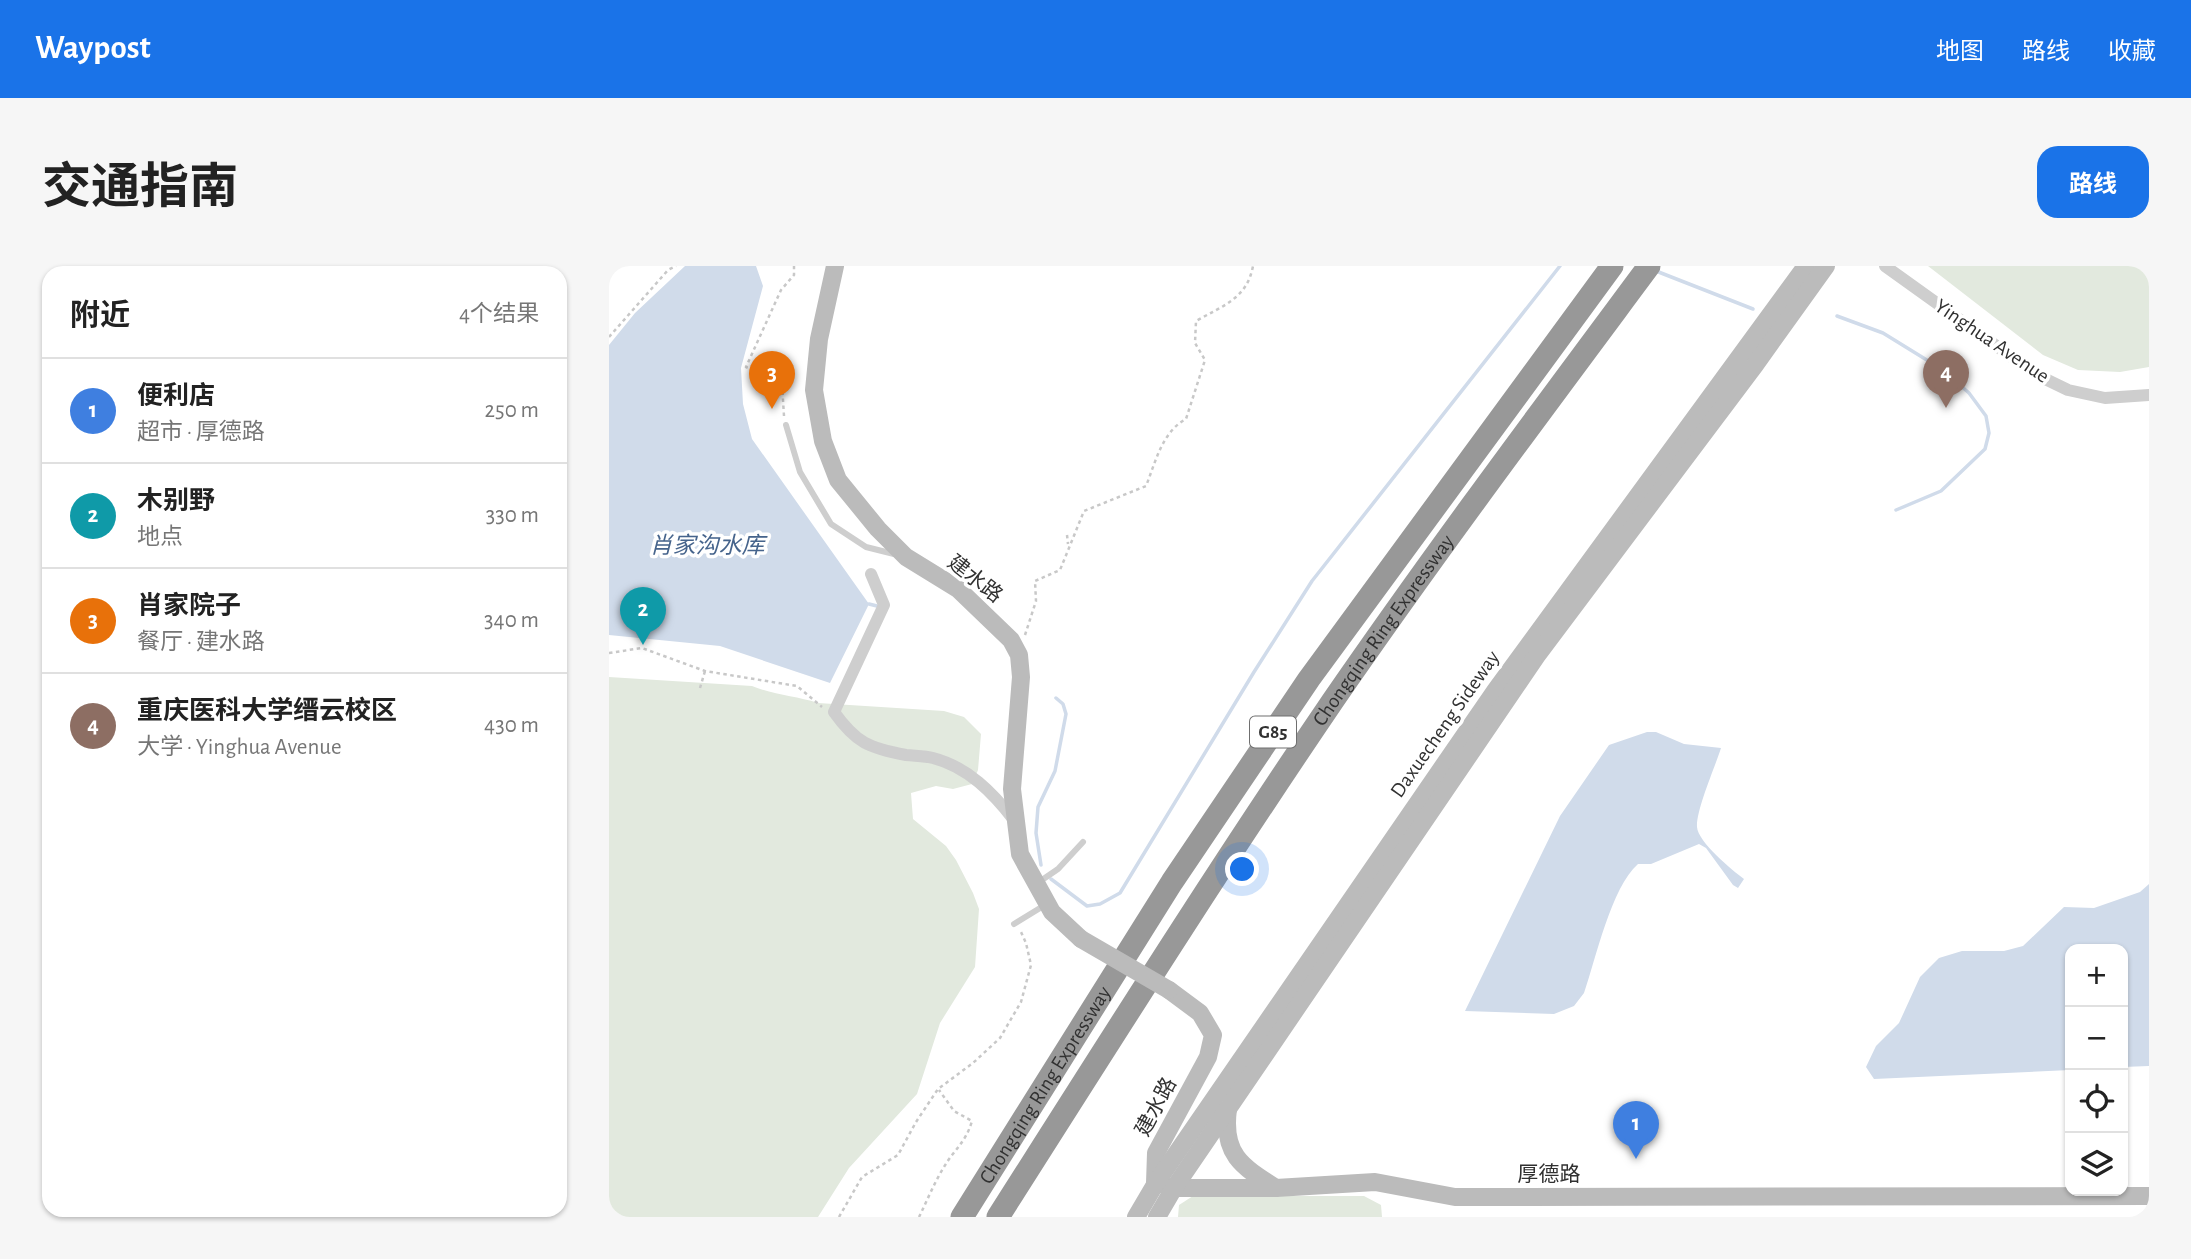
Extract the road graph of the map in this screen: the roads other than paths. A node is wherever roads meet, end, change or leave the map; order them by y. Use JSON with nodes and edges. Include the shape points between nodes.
{"nodes":[{"id":1,"x":835,"y":266,"type":"edge"},
{"id":2,"x":1612,"y":266,"type":"edge"},
{"id":3,"x":1806,"y":266,"type":"edge"},
{"id":4,"x":1826,"y":266,"type":"edge"},
{"id":5,"x":1885,"y":266,"type":"edge"},
{"id":6,"x":1646,"y":271,"type":"edge"},
{"id":7,"x":2149,"y":395,"type":"edge"},
{"id":8,"x":786,"y":425,"type":"road end"},
{"id":9,"x":906,"y":557,"type":"junction"},
{"id":10,"x":871,"y":574,"type":"dead end"},
{"id":11,"x":1014,"y":820,"type":"junction"},
{"id":12,"x":1083,"y":842,"type":"dead end"},
{"id":13,"x":1035,"y":885,"type":"junction"},
{"id":14,"x":1047,"y":904,"type":"junction"},
{"id":15,"x":1015,"y":923,"type":"road end"},
{"id":16,"x":1229,"y":1108,"type":"junction"},
{"id":17,"x":1156,"y":1183,"type":"junction"},
{"id":18,"x":1174,"y":1188,"type":"junction"},
{"id":19,"x":1276,"y":1188,"type":"junction"},
{"id":20,"x":2149,"y":1196,"type":"edge"},
{"id":21,"x":961,"y":1217,"type":"edge"},
{"id":22,"x":998,"y":1217,"type":"edge"},
{"id":23,"x":1136,"y":1217,"type":"edge"},
{"id":24,"x":1148,"y":1217,"type":"edge"},
{"id":25,"x":1157,"y":1217,"type":"edge"}],
"edges":[{"from":1,"to":9,"type":"street","name":"建水路","via":[[819,339],[814,390],[823,442],[838,480]]},
{"from":2,"to":21,"type":"highway","name":"Chongqing Ring Expressway","number":"G85","via":[[1309,679],[1173,882]]},
{"from":3,"to":17,"type":"street","name":"Daxuecheng Sideway","via":[[1495,691]]},
{"from":4,"to":16,"type":"street","name":"Daxuecheng Sideway","via":[[1538,654]]},
{"from":5,"to":7,"type":"street","name":"Yinghua Avenue","via":[[2037,375],[2067,390],[2105,398]]},
{"from":6,"to":22,"type":"highway","name":"Chongqing Ring Expressway","number":"G85","via":[[1334,700],[1199,900]]},
{"from":8,"to":9,"type":"lane","via":[[800,472],[831,524],[866,547]]},
{"from":9,"to":11,"type":"street","name":"建水路","via":[[958,589],[1011,640],[1019,655]]},
{"from":10,"to":11,"type":"street","via":[[884,605],[834,712],[868,747],[934,758],[965,772],[993,793]]},
{"from":11,"to":13,"type":"street","via":[[1020,854]]},
{"from":12,"to":13,"type":"lane"},
{"from":13,"to":14,"type":"street"},
{"from":14,"to":15,"type":"lane"},
{"from":14,"to":17,"type":"street","name":"建水路","bridge":true,"via":[[1081,939],[1200,1013],[1213,1035],[1208,1057],[1156,1153]]},
{"from":16,"to":18,"type":"street","name":"Daxuecheng Sideway"},
{"from":16,"to":19,"type":"street","via":[[1226,1128],[1231,1150],[1253,1174]]},
{"from":17,"to":18,"type":"street","name":"厚德路"},
{"from":17,"to":23,"type":"street","name":"Daxuecheng Sideway"},
{"from":17,"to":24,"type":"street"},
{"from":18,"to":19,"type":"street","name":"厚德路"},
{"from":18,"to":25,"type":"street","name":"Daxuecheng Sideway"},
{"from":19,"to":20,"type":"street","name":"厚德路","via":[[1375,1182],[1455,1197]]}]}
